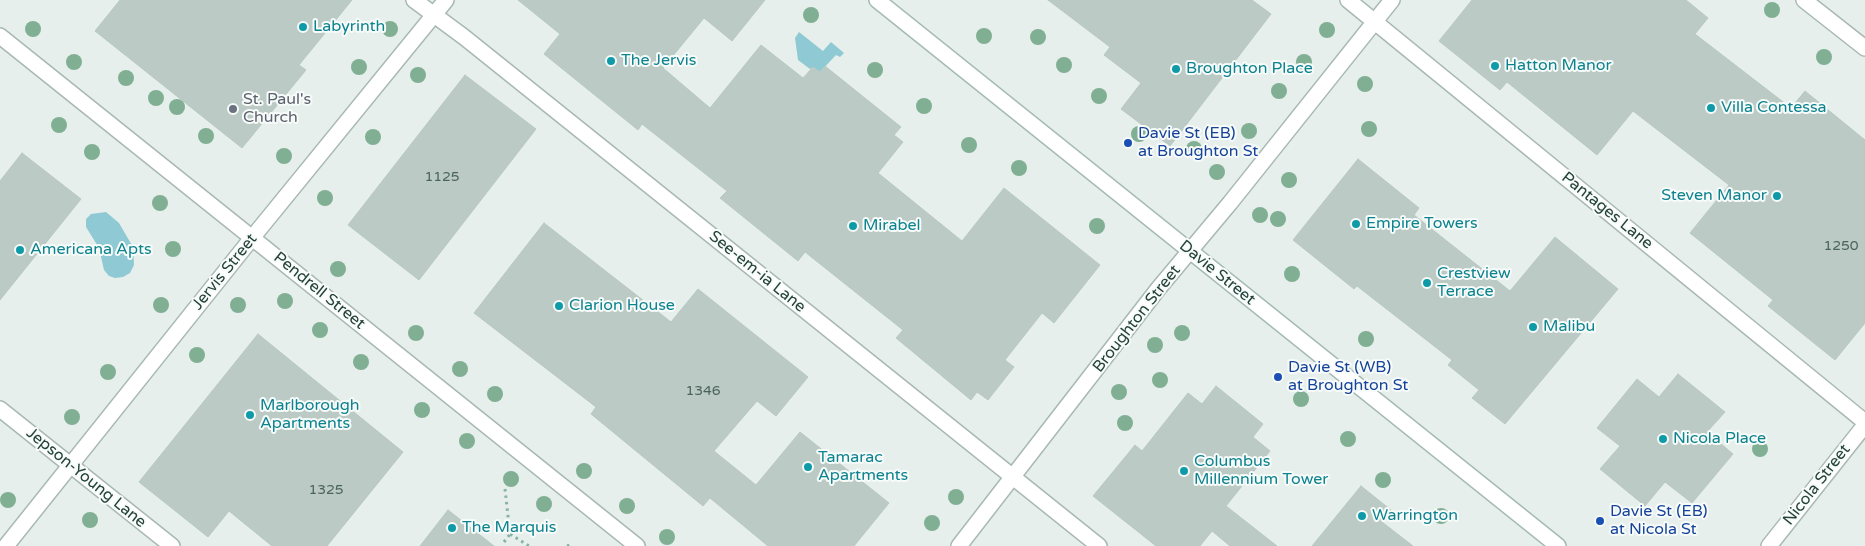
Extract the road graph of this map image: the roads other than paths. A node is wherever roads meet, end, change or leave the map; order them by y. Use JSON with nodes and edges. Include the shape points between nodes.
{"nodes":[{"id":1,"x":414,"y":0,"type":"edge"},
{"id":2,"x":446,"y":0,"type":"edge"},
{"id":3,"x":876,"y":0,"type":"edge"},
{"id":4,"x":1348,"y":0,"type":"edge"},
{"id":5,"x":1392,"y":0,"type":"edge"},
{"id":6,"x":1804,"y":0,"type":"edge"},
{"id":7,"x":435,"y":15,"type":"junction"},
{"id":8,"x":1374,"y":22,"type":"junction"},
{"id":9,"x":0,"y":36,"type":"edge"},
{"id":10,"x":1865,"y":48,"type":"edge"},
{"id":11,"x":252,"y":238,"type":"junction"},
{"id":12,"x":1190,"y":251,"type":"junction"},
{"id":13,"x":0,"y":409,"type":"edge"},
{"id":14,"x":1865,"y":424,"type":"edge"},
{"id":15,"x":70,"y":466,"type":"junction"},
{"id":16,"x":1014,"y":477,"type":"junction"},
{"id":17,"x":6,"y":546,"type":"edge"},
{"id":18,"x":172,"y":546,"type":"edge"},
{"id":19,"x":637,"y":546,"type":"edge"},
{"id":20,"x":959,"y":546,"type":"edge"},
{"id":21,"x":1099,"y":546,"type":"edge"},
{"id":22,"x":1558,"y":546,"type":"edge"},
{"id":23,"x":1769,"y":546,"type":"edge"}],
"edges":[{"from":1,"to":7,"type":"street","name":"See-em-ia Lane"},
{"from":2,"to":7,"type":"street","name":"Jervis Street"},
{"from":3,"to":12,"type":"street","name":"Davie Street"},
{"from":4,"to":8,"type":"street","name":"Pantages Lane"},
{"from":5,"to":8,"type":"street","name":"Broughton Street"},
{"from":6,"to":10,"type":"street"},
{"from":7,"to":11,"type":"street","name":"Jervis Street"},
{"from":7,"to":16,"type":"street","name":"See-em-ia Lane"},
{"from":8,"to":12,"type":"street","name":"Broughton Street"},
{"from":8,"to":14,"type":"street","name":"Pantages Lane"},
{"from":9,"to":11,"type":"street","name":"Pendrell Street"},
{"from":11,"to":15,"type":"street","name":"Jervis Street"},
{"from":11,"to":19,"type":"street","name":"Pendrell Street"},
{"from":12,"to":16,"type":"street","name":"Broughton Street"},
{"from":12,"to":22,"type":"street","name":"Davie Street"},
{"from":13,"to":15,"type":"street","name":"Jepson-Young Lane"},
{"from":14,"to":23,"type":"street","name":"Nicola Street"},
{"from":15,"to":17,"type":"street","name":"Jervis Street"},
{"from":15,"to":18,"type":"street","name":"Jepson-Young Lane"},
{"from":16,"to":20,"type":"street","name":"Broughton Street"},
{"from":16,"to":21,"type":"street","name":"See-em-ia Lane"}]}
